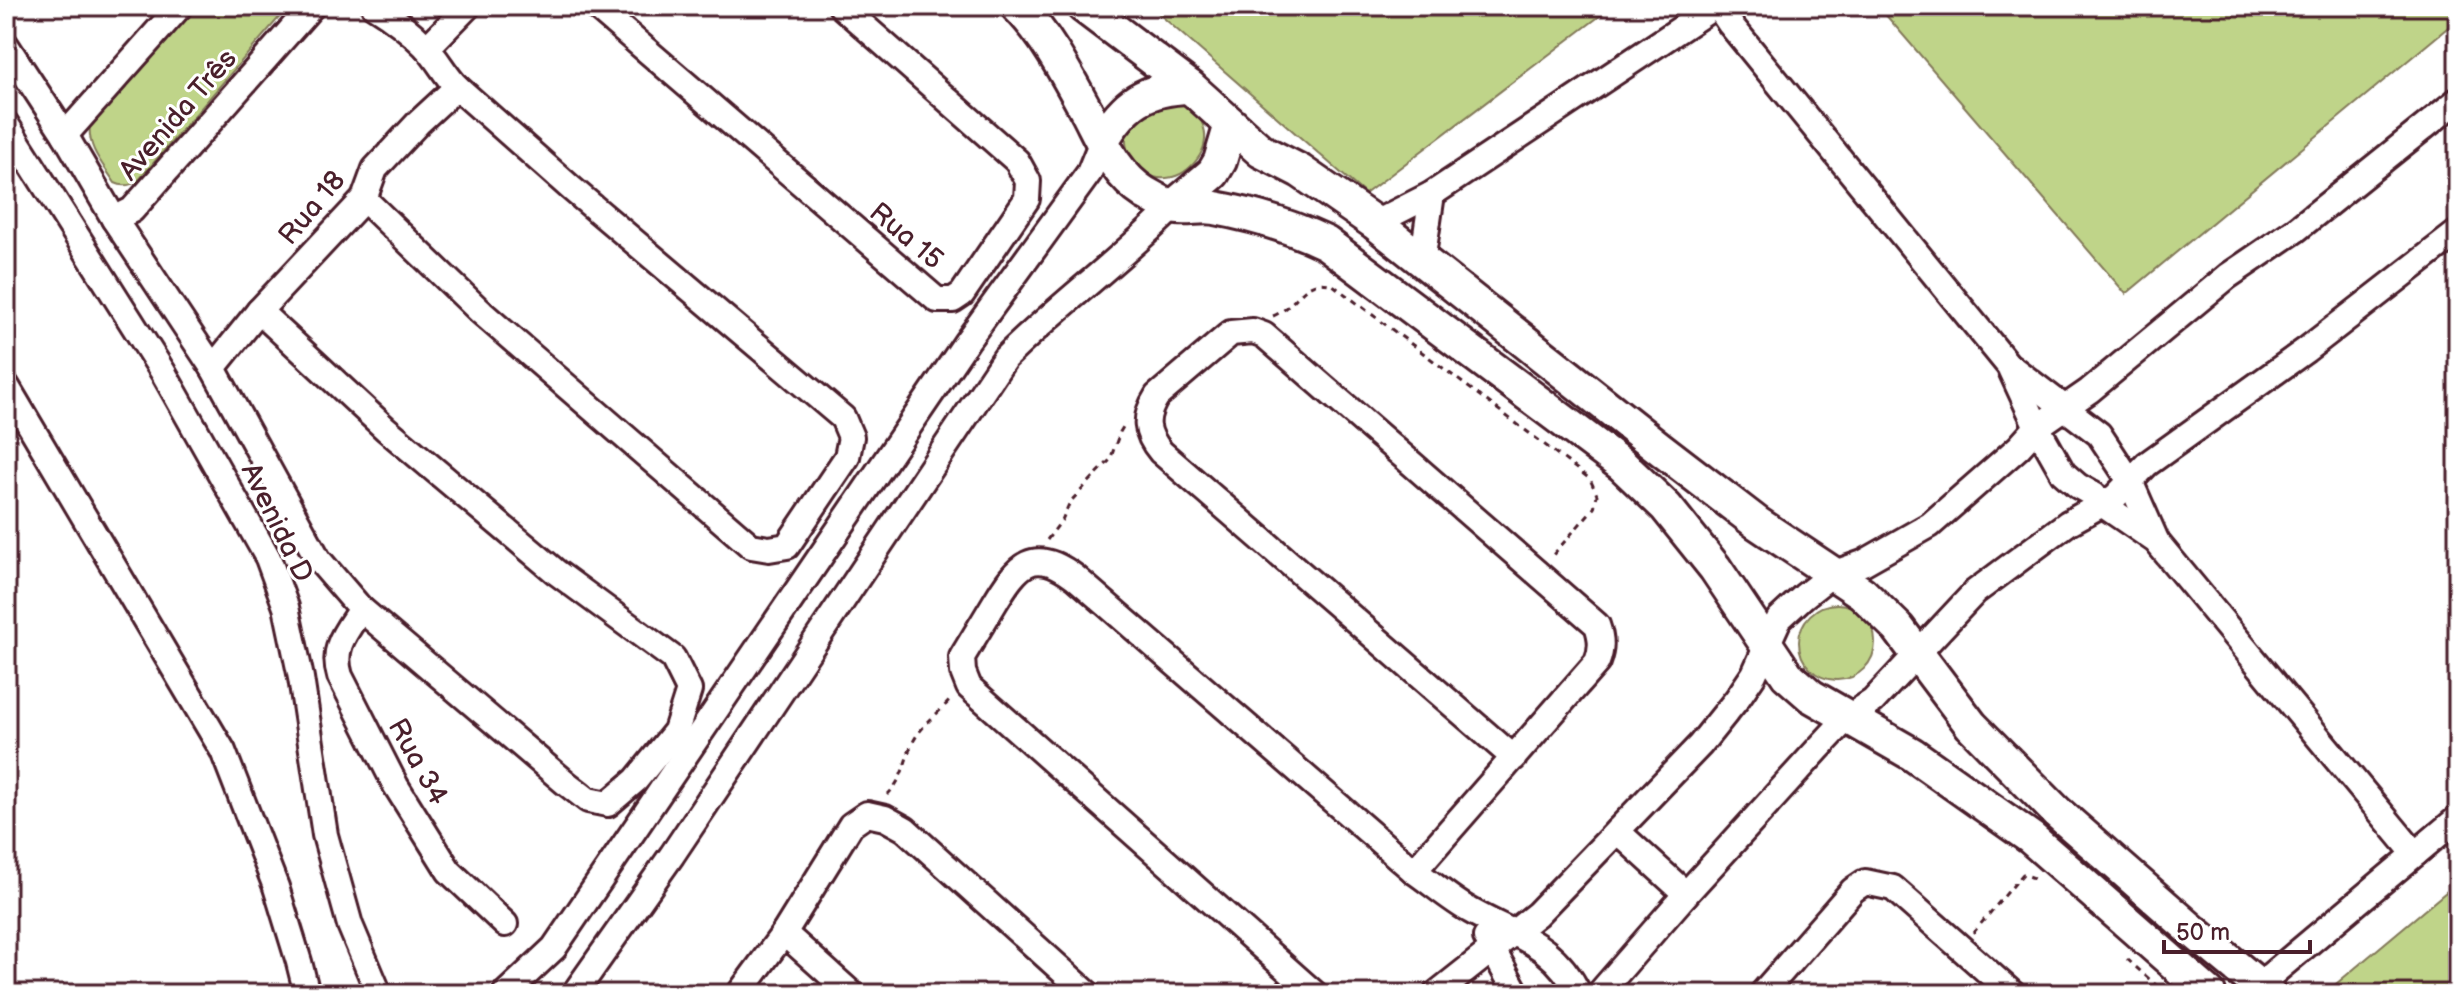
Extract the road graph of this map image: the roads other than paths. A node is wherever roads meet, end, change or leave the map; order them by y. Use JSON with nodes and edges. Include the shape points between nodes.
{"nodes":[{"id":1,"x":180,"y":6,"type":"edge"},
{"id":2,"x":312,"y":6,"type":"edge"},
{"id":3,"x":468,"y":6,"type":"edge"},
{"id":4,"x":595,"y":6,"type":"edge"},
{"id":5,"x":841,"y":6,"type":"edge"},
{"id":6,"x":1017,"y":6,"type":"edge"},
{"id":7,"x":1083,"y":6,"type":"edge"},
{"id":8,"x":1716,"y":6,"type":"edge"},
{"id":9,"x":381,"y":9,"type":"edge"},
{"id":10,"x":6,"y":45,"type":"edge"},
{"id":11,"x":427,"y":48,"type":"junction"},
{"id":12,"x":457,"y":87,"type":"junction"},
{"id":13,"x":1190,"y":87,"type":"junction"},
{"id":14,"x":2458,"y":100,"type":"edge"},
{"id":15,"x":6,"y":124,"type":"edge"},
{"id":16,"x":1231,"y":124,"type":"junction"},
{"id":17,"x":65,"y":135,"type":"junction"},
{"id":18,"x":1102,"y":141,"type":"junction"},
{"id":19,"x":1261,"y":151,"type":"junction"},
{"id":20,"x":1432,"y":194,"type":"junction"},
{"id":21,"x":364,"y":199,"type":"junction"},
{"id":22,"x":1173,"y":207,"type":"junction"},
{"id":23,"x":114,"y":219,"type":"junction"},
{"id":24,"x":1375,"y":223,"type":"junction"},
{"id":25,"x":2458,"y":232,"type":"edge"},
{"id":26,"x":1422,"y":262,"type":"junction"},
{"id":27,"x":259,"y":311,"type":"junction"},
{"id":28,"x":2009,"y":366,"type":"junction"},
{"id":29,"x":213,"y":368,"type":"junction"},
{"id":30,"x":6,"y":385,"type":"edge"},
{"id":31,"x":2065,"y":406,"type":"junction"},
{"id":32,"x":2037,"y":427,"type":"junction"},
{"id":33,"x":2130,"y":481,"type":"junction"},
{"id":34,"x":2102,"y":504,"type":"junction"},
{"id":35,"x":2156,"y":541,"type":"junction"},
{"id":36,"x":1832,"y":574,"type":"junction"},
{"id":37,"x":361,"y":609,"type":"junction"},
{"id":38,"x":1766,"y":644,"type":"junction"},
{"id":39,"x":1917,"y":654,"type":"junction"},
{"id":40,"x":1847,"y":718,"type":"junction"},
{"id":41,"x":1514,"y":758,"type":"junction"},
{"id":42,"x":2458,"y":818,"type":"edge"},
{"id":43,"x":1617,"y":831,"type":"junction"},
{"id":44,"x":2415,"y":854,"type":"junction"},
{"id":45,"x":1414,"y":871,"type":"junction"},
{"id":46,"x":1686,"y":894,"type":"junction"},
{"id":47,"x":1470,"y":911,"type":"junction"},
{"id":48,"x":505,"y":924,"type":"dead end"},
{"id":49,"x":784,"y":933,"type":"junction"},
{"id":50,"x":1515,"y":933,"type":"junction"},
{"id":51,"x":1494,"y":949,"type":"junction"},
{"id":52,"x":2264,"y":990,"type":"edge"},
{"id":53,"x":1773,"y":991,"type":"edge"},
{"id":54,"x":307,"y":994,"type":"edge"},
{"id":55,"x":379,"y":994,"type":"edge"},
{"id":56,"x":505,"y":994,"type":"edge"},
{"id":57,"x":574,"y":994,"type":"edge"},
{"id":58,"x":739,"y":994,"type":"edge"},
{"id":59,"x":852,"y":994,"type":"edge"},
{"id":60,"x":1088,"y":994,"type":"edge"},
{"id":61,"x":1315,"y":994,"type":"edge"},
{"id":62,"x":1436,"y":994,"type":"edge"},
{"id":63,"x":1517,"y":994,"type":"edge"},
{"id":64,"x":1579,"y":994,"type":"edge"},
{"id":65,"x":1599,"y":994,"type":"edge"},
{"id":66,"x":2013,"y":994,"type":"edge"},
{"id":67,"x":2209,"y":994,"type":"edge"}],
"edges":[{"from":1,"to":17,"type":"street"},
{"from":2,"to":23,"type":"street","name":"Avenida Três","via":[[132,210]]},
{"from":3,"to":11,"type":"street"},
{"from":4,"to":5,"type":"street","name":"Rua 15","via":[[937,300],[953,300],[1027,199],[1028,181],[1017,161]]},
{"from":6,"to":18,"type":"main road","via":[[1031,19]]},
{"from":7,"to":13,"type":"main road"},
{"from":8,"to":20,"type":"street"},
{"from":8,"to":28,"type":"street"},
{"from":9,"to":11,"type":"street"},
{"from":10,"to":17,"type":"street"},
{"from":11,"to":12,"type":"street"},
{"from":12,"to":21,"type":"street","name":"Rua 18","via":[[375,169]]},
{"from":12,"to":21,"type":"street","via":[[843,418],[851,437],[847,457],[787,546],[751,546],[482,313]]},
{"from":13,"to":16,"type":"main road"},
{"from":13,"to":18,"type":"main road","via":[[1138,98]]},
{"from":14,"to":31,"type":"street"},
{"from":15,"to":55,"type":"street","name":"Avenida D","via":[[163,372],[268,558],[286,607],[301,678],[325,835],[350,925]]},
{"from":16,"to":19,"type":"main road"},
{"from":16,"to":22,"type":"main road","via":[[1213,173]]},
{"from":17,"to":23,"type":"street"},
{"from":18,"to":22,"type":"main road","via":[[1125,177]]},
{"from":18,"to":56,"type":"street","via":[[1089,173],[967,341],[554,948]]},
{"from":19,"to":22,"type":"main road","via":[[1211,189]]},
{"from":19,"to":24,"type":"main road"},
{"from":20,"to":24,"type":"street"},
{"from":20,"to":26,"type":"street"},
{"from":21,"to":27,"type":"street","name":"Rua 18"},
{"from":22,"to":38,"type":"main road","via":[[1249,215],[1326,243],[1622,465],[1666,507]]},
{"from":22,"to":57,"type":"street","via":[[1005,358]]},
{"from":23,"to":29,"type":"street"},
{"from":24,"to":26,"type":"main road"},
{"from":25,"to":33,"type":"street"},
{"from":26,"to":36,"type":"main road","via":[[1682,466]]},
{"from":27,"to":29,"type":"street","name":"Rua 18"},
{"from":27,"to":37,"type":"street","via":[[422,460],[556,572],[673,658],[689,690],[676,731],[636,780],[608,804],[588,800]]},
{"from":28,"to":31,"type":"street"},
{"from":28,"to":32,"type":"street"},
{"from":29,"to":37,"type":"street","via":[[318,559]]},
{"from":30,"to":54,"type":"street","via":[[223,751],[276,887]]},
{"from":31,"to":32,"type":"street"},
{"from":31,"to":33,"type":"street","via":[[2099,434]]},
{"from":32,"to":34,"type":"street","via":[[2063,473]]},
{"from":32,"to":36,"type":"street","via":[[1930,525],[1863,563]]},
{"from":33,"to":34,"type":"street"},
{"from":33,"to":35,"type":"street"},
{"from":34,"to":35,"type":"street"},
{"from":34,"to":39,"type":"street","via":[[1975,592]]},
{"from":35,"to":44,"type":"street"},
{"from":36,"to":38,"type":"street","via":[[1779,619]]},
{"from":36,"to":39,"type":"main road","via":[[1862,593]]},
{"from":37,"to":48,"type":"street","name":"Rua 34","via":[[340,641],[335,660],[340,676],[396,786],[449,871]]},
{"from":38,"to":40,"type":"main road","via":[[1787,675]]},
{"from":38,"to":43,"type":"street","via":[[1754,674],[1728,710]]},
{"from":39,"to":40,"type":"street","via":[[1873,701]]},
{"from":39,"to":52,"type":"main road","via":[[1971,725],[2057,812]]},
{"from":40,"to":46,"type":"street"},
{"from":40,"to":67,"type":"main road","via":[[1912,754],[2031,838]]},
{"from":41,"to":41,"type":"street","via":[[1149,439],[1146,421],[1157,396],[1231,333],[1264,335],[1597,625],[1602,651],[1597,662]]},
{"from":41,"to":45,"type":"street"},
{"from":42,"to":44,"type":"street"},
{"from":43,"to":46,"type":"street"},
{"from":43,"to":50,"type":"street"},
{"from":44,"to":52,"type":"street"},
{"from":45,"to":47,"type":"street"},
{"from":45,"to":61,"type":"street","via":[[1063,567],[1046,561],[1026,564],[1011,575],[962,657],[969,687]]},
{"from":46,"to":65,"type":"street"},
{"from":47,"to":50,"type":"street"},
{"from":47,"to":51,"type":"street"},
{"from":49,"to":58,"type":"street"},
{"from":49,"to":59,"type":"street"},
{"from":49,"to":60,"type":"street","via":[[851,825],[867,814],[905,829]]},
{"from":50,"to":51,"type":"street"},
{"from":50,"to":64,"type":"street","via":[[1553,956]]},
{"from":51,"to":62,"type":"street"},
{"from":51,"to":63,"type":"street"},
{"from":53,"to":66,"type":"street","via":[[1853,890],[1865,882],[1893,888]]}]}
